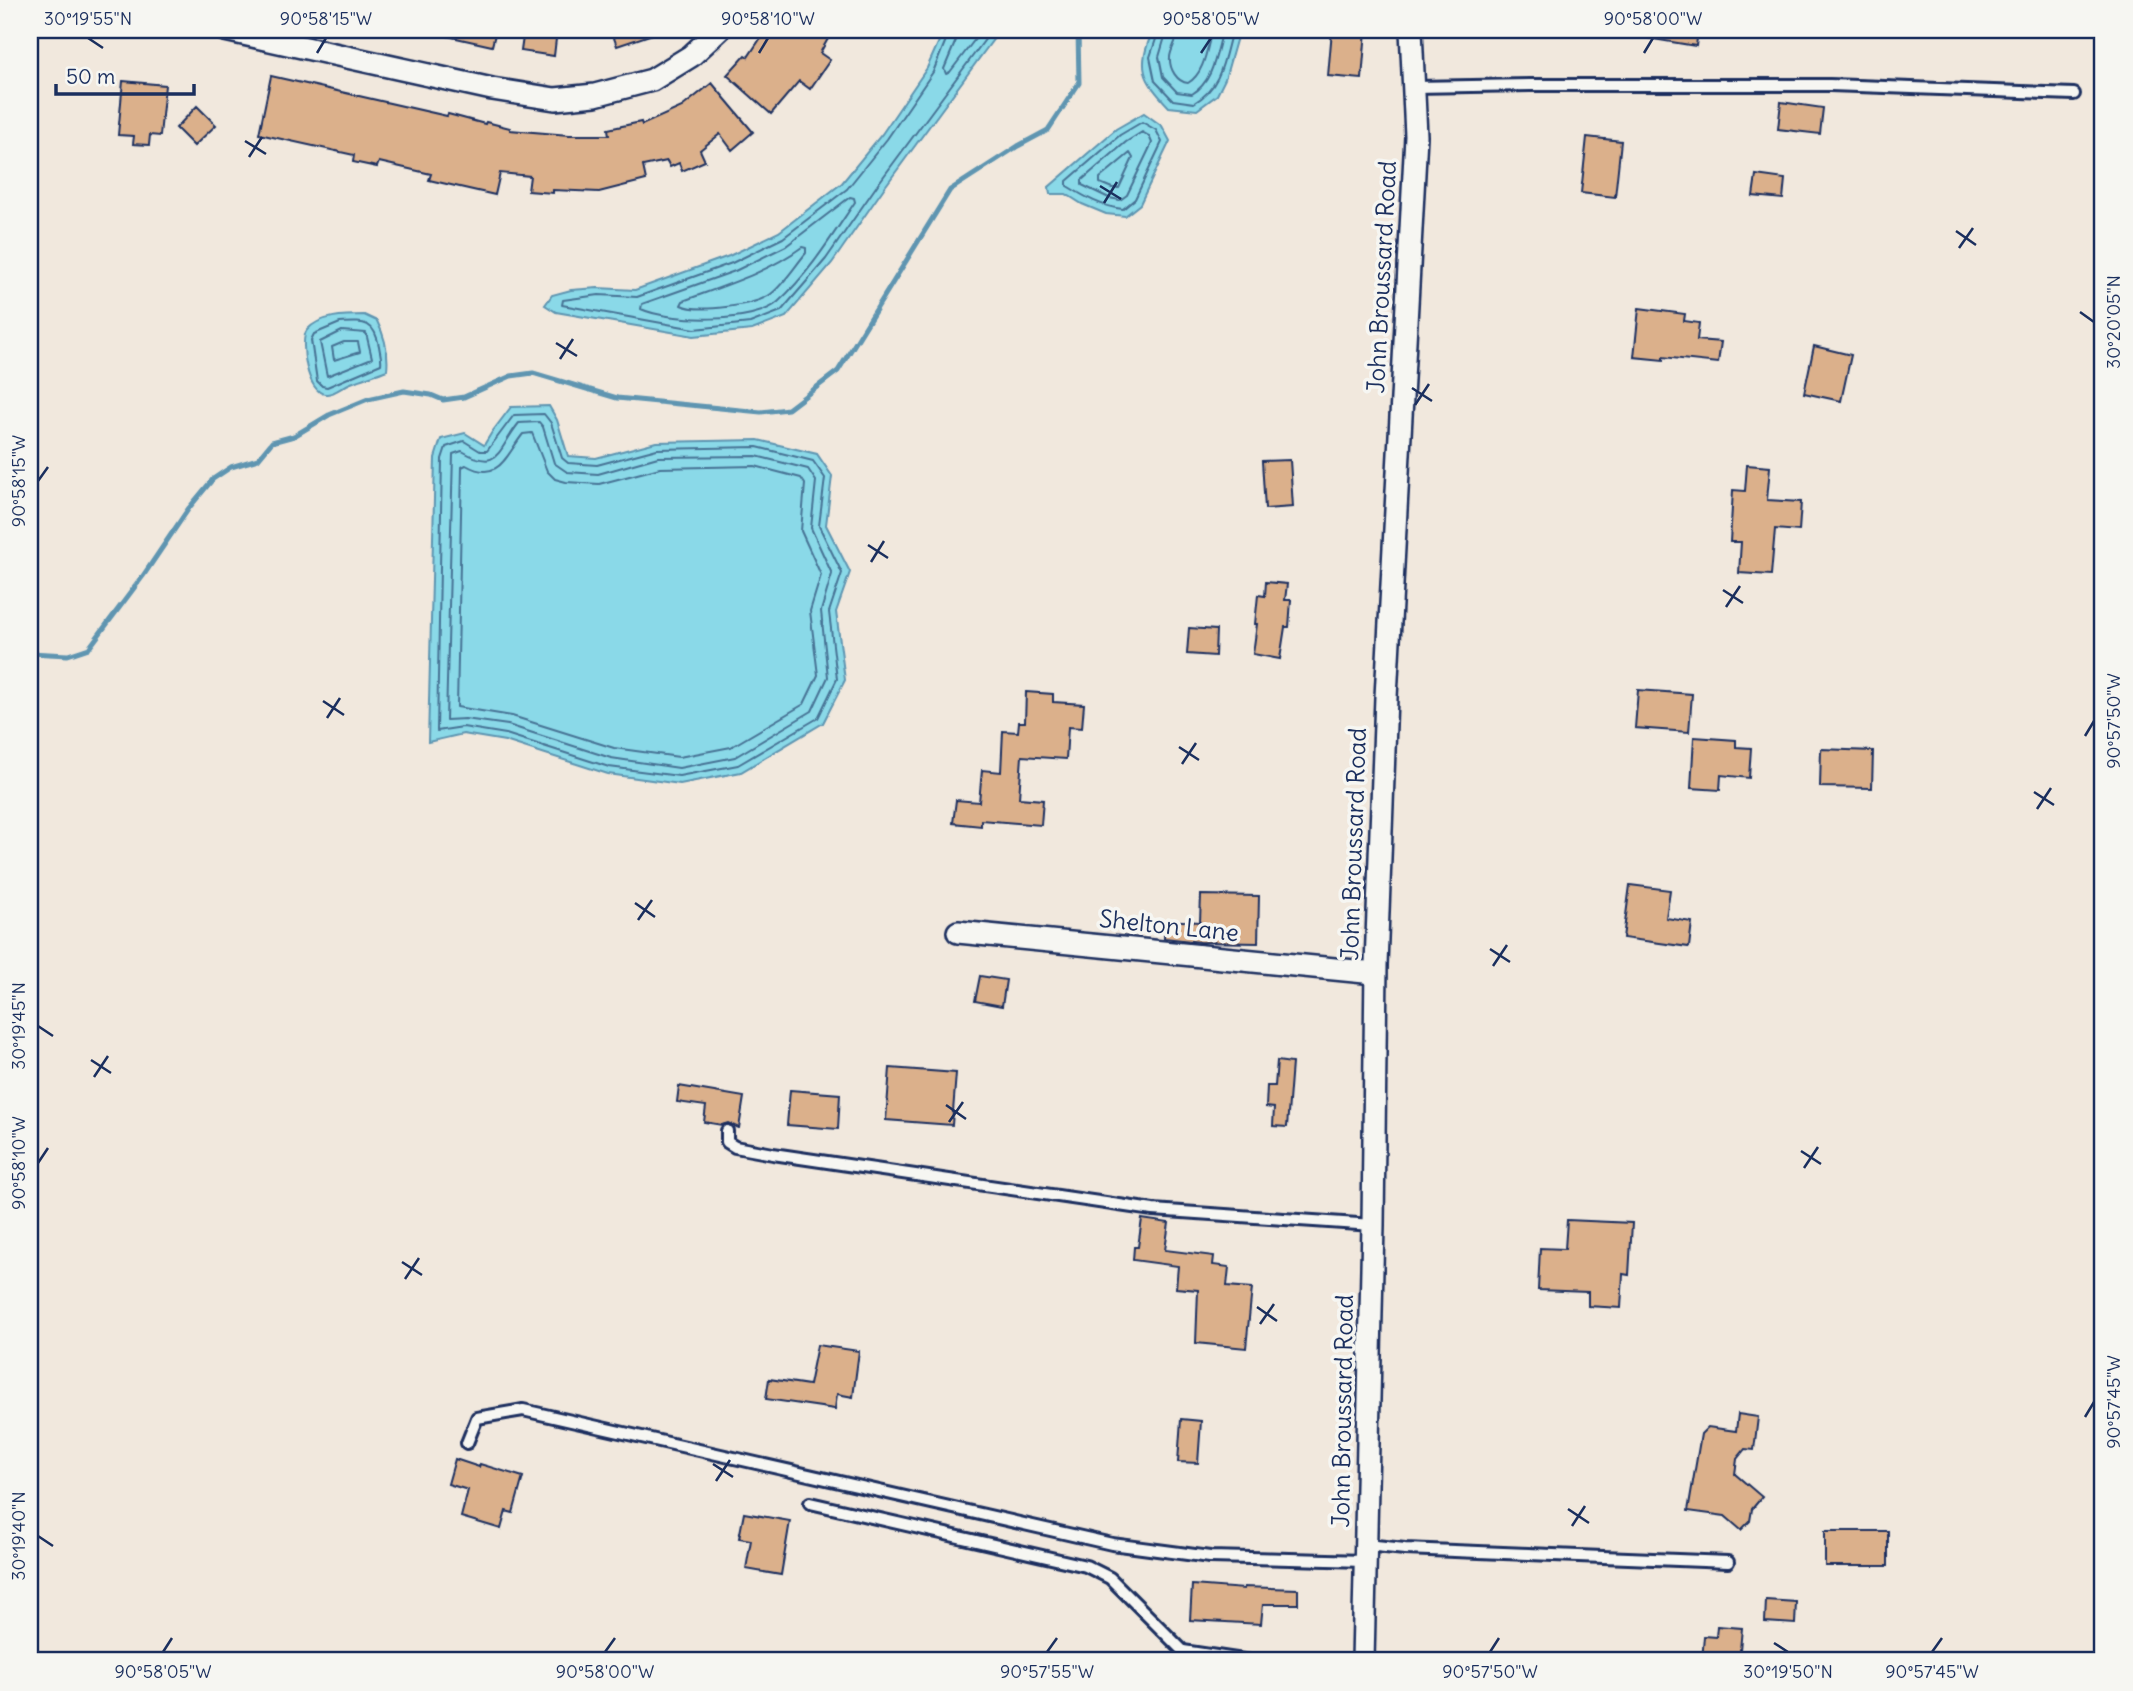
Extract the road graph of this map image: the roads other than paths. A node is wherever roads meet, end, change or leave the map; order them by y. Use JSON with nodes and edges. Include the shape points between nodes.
{"nodes":[{"id":1,"x":225,"y":30,"type":"edge"},
{"id":2,"x":719,"y":30,"type":"edge"},
{"id":3,"x":1410,"y":30,"type":"edge"},
{"id":4,"x":1414,"y":87,"type":"junction"},
{"id":5,"x":2074,"y":94,"type":"dead end"},
{"id":6,"x":958,"y":932,"type":"dead end"},
{"id":7,"x":1375,"y":973,"type":"junction"},
{"id":8,"x":727,"y":1131,"type":"dead end"},
{"id":9,"x":1373,"y":1225,"type":"junction"},
{"id":10,"x":467,"y":1443,"type":"dead end"},
{"id":11,"x":810,"y":1503,"type":"dead end"},
{"id":12,"x":1365,"y":1553,"type":"junction"},
{"id":13,"x":1728,"y":1562,"type":"dead end"},
{"id":14,"x":1250,"y":1661,"type":"edge"},
{"id":15,"x":1363,"y":1661,"type":"edge"}],
"edges":[{"from":1,"to":2,"type":"street","via":[[555,99],[595,95],[652,80],[691,56]]},
{"from":3,"to":4,"type":"street","name":"John Broussard Road"},
{"from":4,"to":5,"type":"lane","via":[[1830,85]]},
{"from":4,"to":7,"type":"street","name":"John Broussard Road","via":[[1416,136]]},
{"from":6,"to":7,"type":"street","name":"Shelton Lane"},
{"from":7,"to":9,"type":"street","name":"John Broussard Road"},
{"from":8,"to":9,"type":"lane","via":[[727,1142],[734,1147],[1140,1208]]},
{"from":9,"to":12,"type":"street","name":"John Broussard Road"},
{"from":10,"to":12,"type":"lane","via":[[477,1418],[523,1410],[1112,1544],[1210,1557]]},
{"from":11,"to":14,"type":"lane","via":[[1086,1566],[1110,1578],[1183,1651]]},
{"from":12,"to":13,"type":"lane","via":[[1405,1549]]},
{"from":12,"to":15,"type":"street","name":"John Broussard Road"}]}
